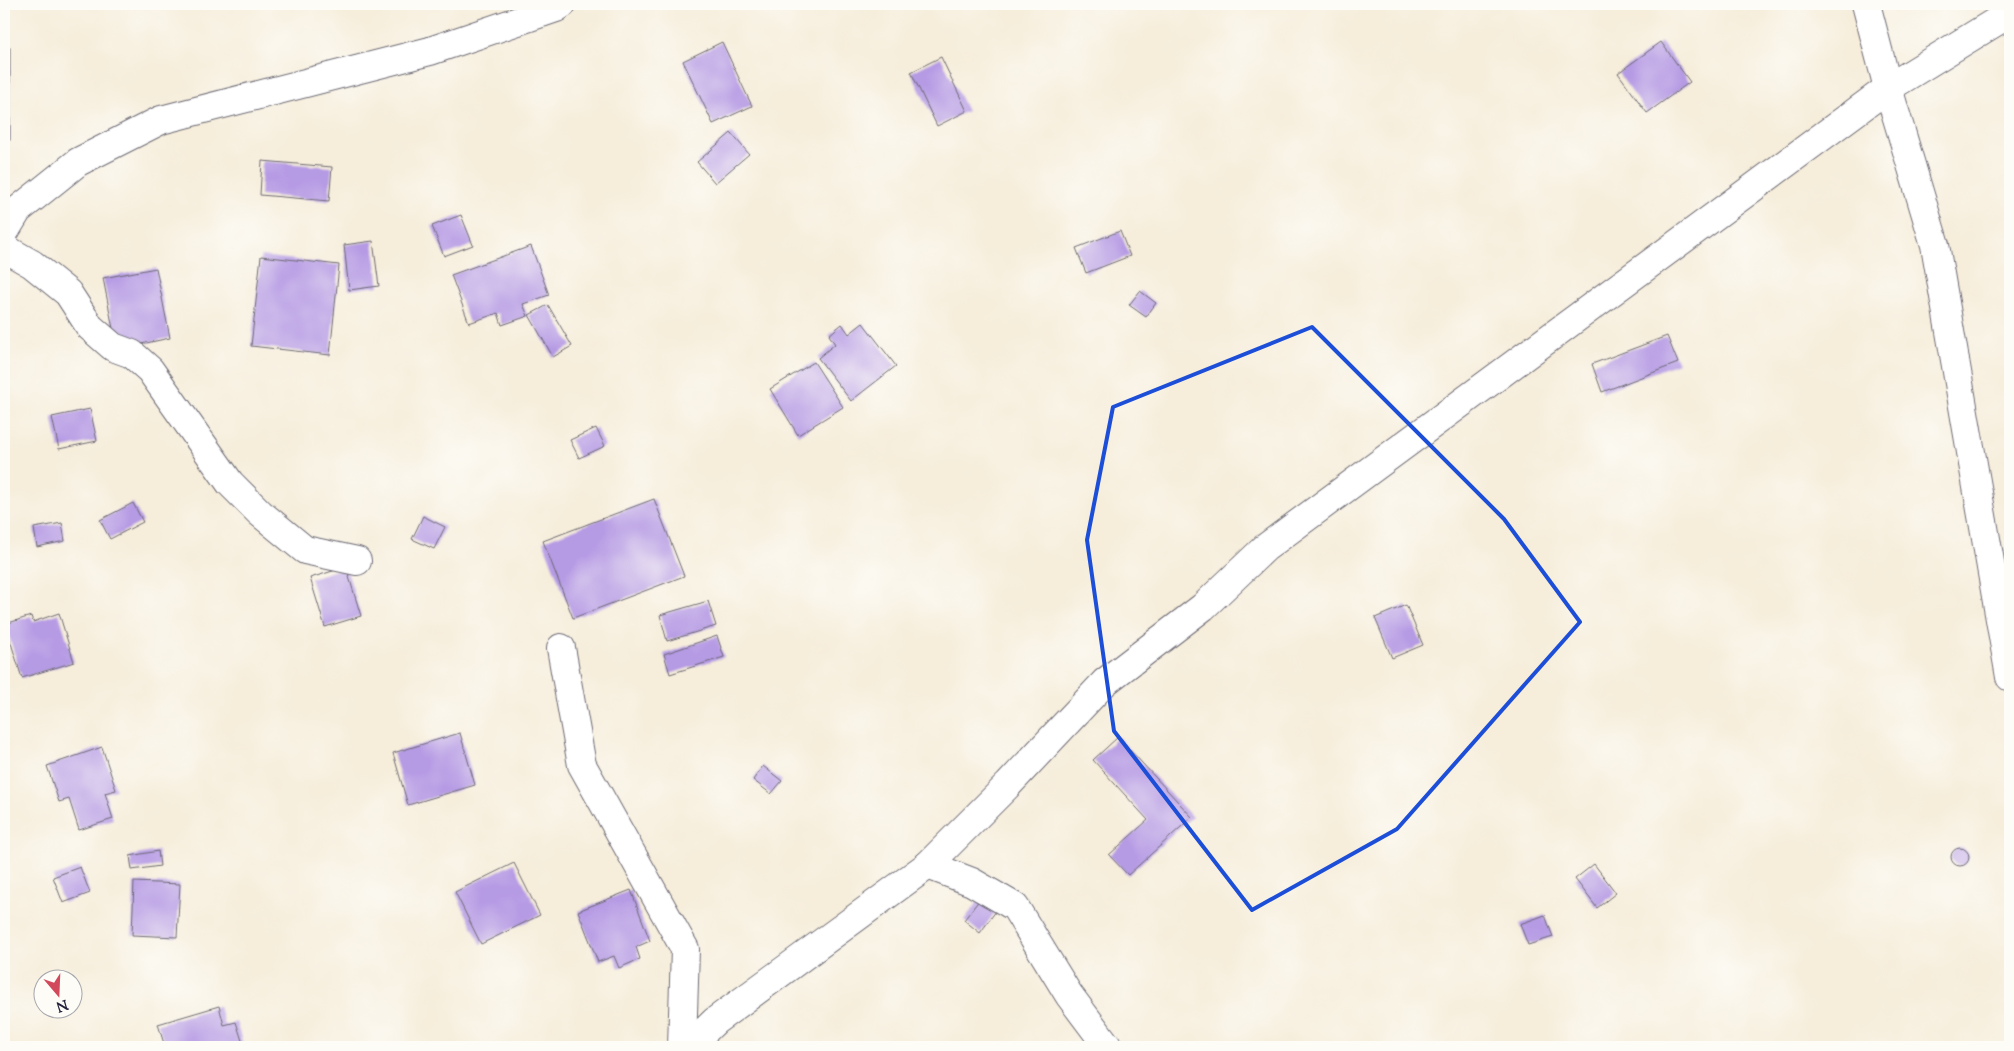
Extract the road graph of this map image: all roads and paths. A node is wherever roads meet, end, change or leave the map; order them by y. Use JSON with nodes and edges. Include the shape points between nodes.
{"nodes":[{"id":1,"x":562,"y":4,"type":"edge"},
{"id":2,"x":1866,"y":4,"type":"edge"},
{"id":3,"x":2010,"y":13,"type":"edge"},
{"id":4,"x":1888,"y":88,"type":"junction"},
{"id":5,"x":4,"y":233,"type":"edge"},
{"id":6,"x":4,"y":248,"type":"edge"},
{"id":7,"x":357,"y":561,"type":"dead end"},
{"id":8,"x":562,"y":648,"type":"dead end"},
{"id":9,"x":2010,"y":677,"type":"edge"},
{"id":10,"x":928,"y":865,"type":"junction"},
{"id":11,"x":682,"y":1047,"type":"edge"},
{"id":12,"x":688,"y":1047,"type":"edge"},
{"id":13,"x":1108,"y":1047,"type":"edge"}],
"edges":[{"from":1,"to":5,"type":"street","via":[[430,51],[161,120],[78,162],[18,210]]},
{"from":2,"to":4,"type":"street"},
{"from":3,"to":4,"type":"street"},
{"from":4,"to":9,"type":"street","via":[[1935,245]]},
{"from":4,"to":10,"type":"street","via":[[1265,548],[1203,607],[1105,682]]},
{"from":6,"to":7,"type":"street","via":[[32,264],[68,293],[90,327],[113,348],[132,354],[150,370],[230,483],[260,514],[305,550]]},
{"from":8,"to":11,"type":"street","via":[[582,765],[685,949]]},
{"from":10,"to":12,"type":"street","via":[[715,1021]]},
{"from":10,"to":13,"type":"street","via":[[972,882],[1015,907],[1068,996]]}]}
